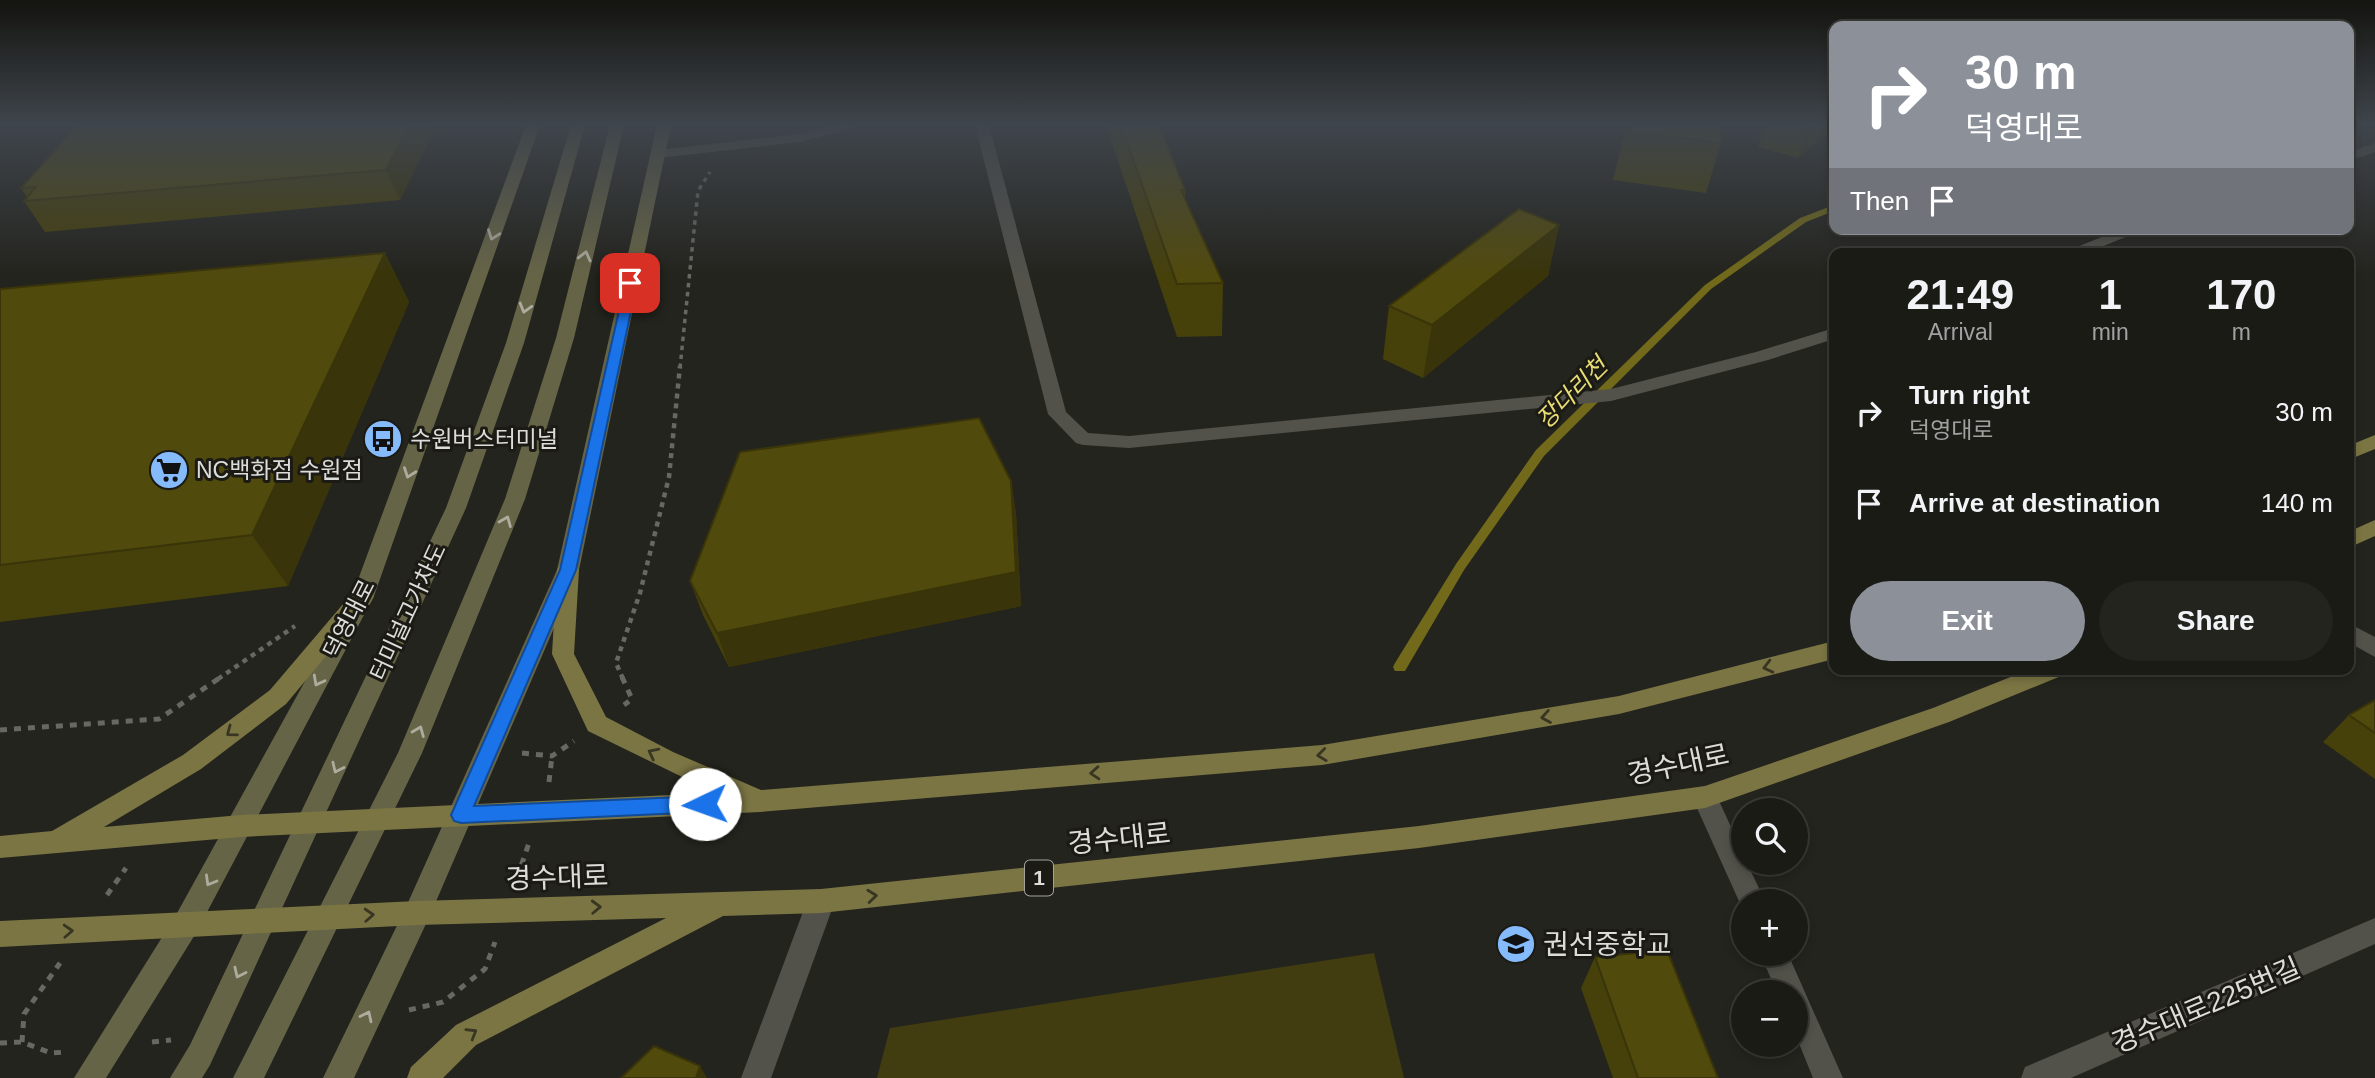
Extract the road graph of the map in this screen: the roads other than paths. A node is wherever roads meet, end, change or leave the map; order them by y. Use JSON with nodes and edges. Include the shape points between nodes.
{"nodes":[{"id":1,"x":515,"y":175,"type":"edge"},
{"id":2,"x":563,"y":175,"type":"edge"},
{"id":3,"x":605,"y":175,"type":"edge"},
{"id":4,"x":653,"y":175,"type":"edge"},
{"id":5,"x":995,"y":175,"type":"edge"},
{"id":6,"x":2120,"y":235,"type":"edge"},
{"id":7,"x":2085,"y":248,"type":"edge"},
{"id":8,"x":1829,"y":335,"type":"edge"},
{"id":9,"x":2375,"y":441,"type":"edge"},
{"id":10,"x":2354,"y":451,"type":"edge"},
{"id":11,"x":2375,"y":527,"type":"edge"},
{"id":12,"x":2354,"y":538,"type":"edge"},
{"id":13,"x":568,"y":570,"type":"junction"},
{"id":14,"x":363,"y":596,"type":"junction"},
{"id":15,"x":2354,"y":635,"type":"edge"},
{"id":16,"x":2375,"y":648,"type":"edge"},
{"id":17,"x":1829,"y":651,"type":"edge"},
{"id":18,"x":2041,"y":675,"type":"edge"},
{"id":19,"x":1705,"y":797,"type":"junction"},
{"id":20,"x":760,"y":801,"type":"junction"},
{"id":21,"x":461,"y":815,"type":"junction"},
{"id":22,"x":242,"y":826,"type":"junction"},
{"id":23,"x":51,"y":845,"type":"junction"},
{"id":24,"x":0,"y":847,"type":"edge"},
{"id":25,"x":1746,"y":889,"type":"edge"},
{"id":26,"x":821,"y":901,"type":"junction"},
{"id":27,"x":722,"y":904,"type":"junction"},
{"id":28,"x":416,"y":913,"type":"junction"},
{"id":29,"x":186,"y":924,"type":"junction"},
{"id":30,"x":2375,"y":931,"type":"edge"},
{"id":31,"x":0,"y":934,"type":"edge"},
{"id":32,"x":1808,"y":1031,"type":"edge"},
{"id":33,"x":89,"y":1078,"type":"edge"},
{"id":34,"x":185,"y":1078,"type":"edge"},
{"id":35,"x":248,"y":1078,"type":"edge"},
{"id":36,"x":338,"y":1078,"type":"edge"},
{"id":37,"x":422,"y":1078,"type":"edge"},
{"id":38,"x":757,"y":1078,"type":"edge"},
{"id":39,"x":1828,"y":1078,"type":"edge"},
{"id":40,"x":2036,"y":1078,"type":"edge"}],
"edges":[{"from":1,"to":14,"type":"main road","name":"덕영대로","one_way":true},
{"from":2,"to":34,"type":"main road","name":"터미널고가차도","one_way":true,"via":[[515,343],[456,508],[341,759]]},
{"from":35,"to":3,"type":"main road","one_way":true,"via":[[410,753],[515,499],[565,338]]},
{"from":4,"to":13,"type":"main road"},
{"from":5,"to":8,"type":"street","via":[[1057,414],[1083,439],[1129,442],[1611,395]]},
{"from":6,"to":7,"type":"street"},
{"from":9,"to":10,"type":"main road"},
{"from":11,"to":12,"type":"main road"},
{"from":20,"to":13,"type":"main road","one_way":true,"via":[[597,724],[564,654]]},
{"from":13,"to":21,"type":"main road"},
{"from":14,"to":22,"type":"main road","name":"덕영대로","one_way":true},
{"from":14,"to":23,"type":"main road","one_way":true,"via":[[278,697],[191,762]]},
{"from":15,"to":16,"type":"street"},
{"from":17,"to":20,"type":"main road","one_way":true,"via":[[1619,705],[1322,755]]},
{"from":18,"to":19,"type":"main road","name":"경수대로","number":"1","via":[[1941,715]]},
{"from":19,"to":25,"type":"street"},
{"from":26,"to":19,"type":"main road","name":"경수대로","number":"1","one_way":true,"via":[[1419,837]]},
{"from":20,"to":21,"type":"main road"},
{"from":21,"to":22,"type":"main road"},
{"from":21,"to":28,"type":"main road"},
{"from":22,"to":23,"type":"main road"},
{"from":22,"to":29,"type":"main road","name":"덕영대로","one_way":true},
{"from":23,"to":24,"type":"main road"},
{"from":26,"to":27,"type":"main road","name":"경수대로","number":"1"},
{"from":26,"to":38,"type":"street"},
{"from":28,"to":27,"type":"main road","name":"경수대로","number":"1","one_way":true},
{"from":37,"to":27,"type":"main road","one_way":true,"via":[[466,1035]]},
{"from":29,"to":28,"type":"main road","name":"경수대로","number":"1","one_way":true},
{"from":36,"to":28,"type":"main road","one_way":true},
{"from":31,"to":29,"type":"main road","name":"경수대로","number":"1","one_way":true},
{"from":29,"to":33,"type":"main road","name":"덕영대로"},
{"from":30,"to":40,"type":"street","name":"경수대로225번길"},
{"from":32,"to":39,"type":"street"}]}
